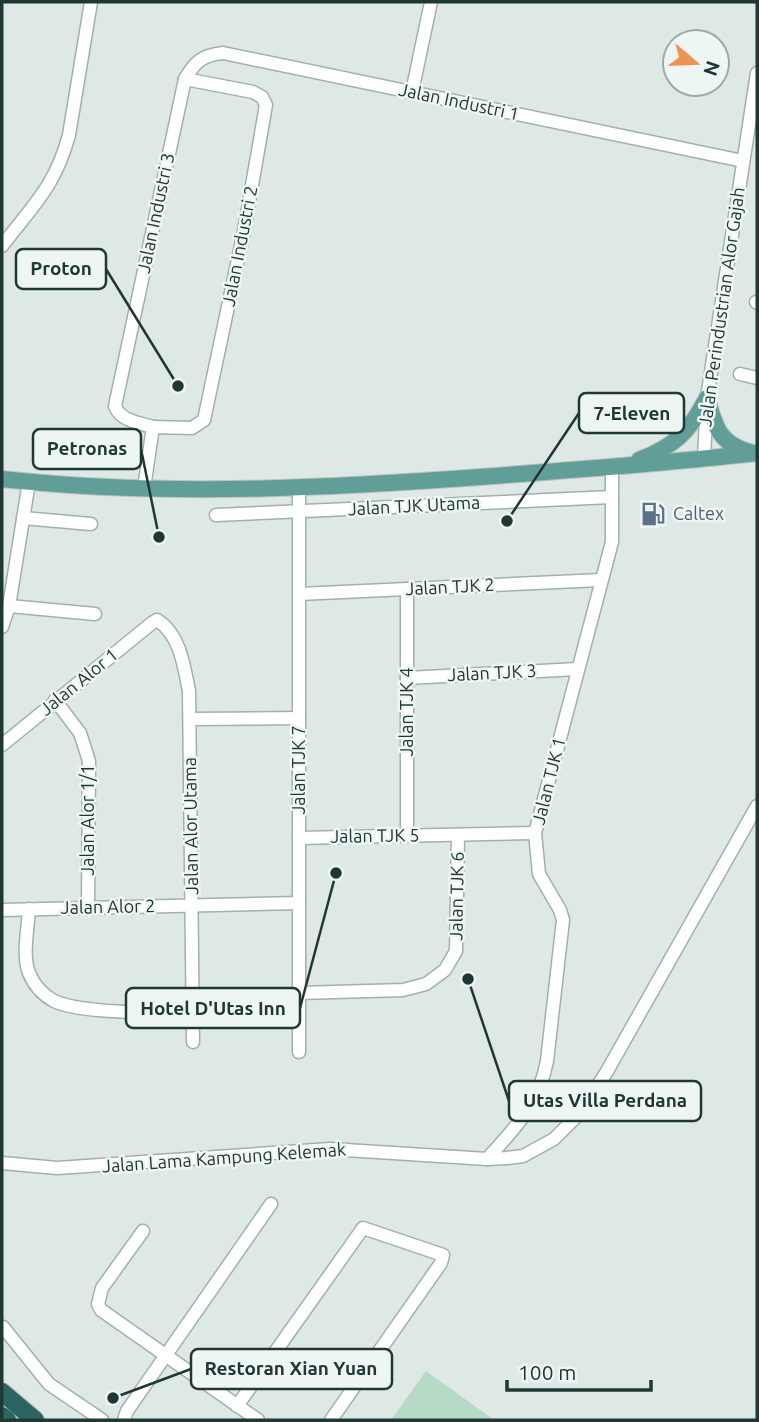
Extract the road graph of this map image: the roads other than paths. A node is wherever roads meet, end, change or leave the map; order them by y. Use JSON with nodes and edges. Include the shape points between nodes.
{"nodes":[{"id":1,"x":92,"y":2,"type":"edge"},
{"id":2,"x":431,"y":2,"type":"edge"},
{"id":3,"x":757,"y":73,"type":"edge"},
{"id":4,"x":186,"y":79,"type":"junction"},
{"id":5,"x":412,"y":92,"type":"junction"},
{"id":6,"x":743,"y":161,"type":"junction"},
{"id":7,"x":2,"y":246,"type":"edge"},
{"id":8,"x":740,"y":374,"type":"dead end"},
{"id":9,"x":757,"y":377,"type":"edge"},
{"id":10,"x":707,"y":398,"type":"junction"},
{"id":11,"x":153,"y":427,"type":"junction"},
{"id":12,"x":756,"y":453,"type":"edge"},
{"id":13,"x":704,"y":458,"type":"junction"},
{"id":14,"x":619,"y":466,"type":"junction"},
{"id":15,"x":457,"y":478,"type":"junction"},
{"id":16,"x":2,"y":479,"type":"edge"},
{"id":17,"x":29,"y":482,"type":"junction"},
{"id":18,"x":299,"y":487,"type":"junction"},
{"id":19,"x":144,"y":488,"type":"junction"},
{"id":20,"x":612,"y":497,"type":"junction"},
{"id":21,"x":458,"y":504,"type":"junction"},
{"id":22,"x":299,"y":511,"type":"junction"},
{"id":23,"x":216,"y":514,"type":"dead end"},
{"id":24,"x":23,"y":518,"type":"junction"},
{"id":25,"x":90,"y":524,"type":"dead end"},
{"id":26,"x":601,"y":580,"type":"junction"},
{"id":27,"x":407,"y":589,"type":"junction"},
{"id":28,"x":299,"y":594,"type":"junction"},
{"id":29,"x":9,"y":606,"type":"junction"},
{"id":30,"x":94,"y":614,"type":"dead end"},
{"id":31,"x":157,"y":620,"type":"joint"},
{"id":32,"x":2,"y":627,"type":"edge"},
{"id":33,"x":578,"y":668,"type":"junction"},
{"id":34,"x":407,"y":678,"type":"junction"},
{"id":35,"x":55,"y":700,"type":"junction"},
{"id":36,"x":299,"y":718,"type":"junction"},
{"id":37,"x":190,"y":719,"type":"junction"},
{"id":38,"x":2,"y":745,"type":"edge"},
{"id":39,"x":757,"y":806,"type":"edge"},
{"id":40,"x":535,"y":833,"type":"junction"},
{"id":41,"x":458,"y":835,"type":"junction"},
{"id":42,"x":407,"y":836,"type":"junction"},
{"id":43,"x":299,"y":838,"type":"junction"},
{"id":44,"x":299,"y":903,"type":"junction"},
{"id":45,"x":192,"y":905,"type":"junction"},
{"id":46,"x":88,"y":908,"type":"junction"},
{"id":47,"x":29,"y":909,"type":"junction"},
{"id":48,"x":2,"y":910,"type":"edge"},
{"id":49,"x":299,"y":993,"type":"junction"},
{"id":50,"x":193,"y":1014,"type":"junction"},
{"id":51,"x":193,"y":1042,"type":"dead end"},
{"id":52,"x":299,"y":1052,"type":"dead end"},
{"id":53,"x":487,"y":1159,"type":"junction"},
{"id":54,"x":2,"y":1163,"type":"edge"},
{"id":55,"x":271,"y":1204,"type":"dead end"},
{"id":56,"x":143,"y":1231,"type":"dead end"},
{"id":57,"x":4,"y":1326,"type":"dead end"},
{"id":58,"x":166,"y":1355,"type":"junction"},
{"id":59,"x":2,"y":1392,"type":"edge"},
{"id":60,"x":237,"y":1406,"type":"junction"},
{"id":61,"x":2,"y":1416,"type":"edge"},
{"id":62,"x":125,"y":1416,"type":"edge"},
{"id":63,"x":7,"y":1420,"type":"edge"},
{"id":64,"x":35,"y":1420,"type":"edge"},
{"id":65,"x":102,"y":1420,"type":"edge"},
{"id":66,"x":115,"y":1420,"type":"edge"},
{"id":67,"x":258,"y":1420,"type":"edge"},
{"id":68,"x":331,"y":1420,"type":"edge"}],
"edges":[{"from":1,"to":7,"type":"street","via":[[64,153],[42,197]]},
{"from":2,"to":5,"type":"street"},
{"from":3,"to":6,"type":"street","name":"Jalan Perindustrian Alor Gajah"},
{"from":4,"to":5,"type":"street","name":"Jalan Industri 1","via":[[196,61],[223,53]]},
{"from":4,"to":11,"type":"street","name":"Jalan Industri 3","via":[[115,407],[122,417]]},
{"from":4,"to":11,"type":"street","name":"Jalan Industri 2","via":[[253,92],[266,105],[204,420],[192,429]]},
{"from":5,"to":6,"type":"street","name":"Jalan Industri 1"},
{"from":6,"to":10,"type":"street","name":"Jalan Perindustrian Alor Gajah"},
{"from":8,"to":9,"type":"street"},
{"from":10,"to":12,"type":"main road","via":[[722,438]]},
{"from":10,"to":13,"type":"street","name":"Jalan Perindustrian Alor Gajah"},
{"from":10,"to":14,"type":"main road","via":[[694,423],[676,441]]},
{"from":11,"to":19,"type":"street"},
{"from":12,"to":13,"type":"main road"},
{"from":13,"to":14,"type":"main road"},
{"from":14,"to":15,"type":"main road"},
{"from":14,"to":20,"type":"street","name":"Jalan TJK 1"},
{"from":15,"to":18,"type":"main road"},
{"from":15,"to":21,"type":"street"},
{"from":16,"to":17,"type":"main road"},
{"from":17,"to":19,"type":"main road"},
{"from":17,"to":24,"type":"street"},
{"from":18,"to":19,"type":"main road"},
{"from":18,"to":22,"type":"street","name":"Jalan TJK 7"},
{"from":20,"to":21,"type":"street","name":"Jalan TJK Utama"},
{"from":20,"to":26,"type":"street","name":"Jalan TJK 1","via":[[612,542]]},
{"from":21,"to":22,"type":"street","name":"Jalan TJK Utama"},
{"from":22,"to":23,"type":"street","name":"Jalan TJK Utama"},
{"from":22,"to":28,"type":"street","name":"Jalan TJK 7"},
{"from":24,"to":25,"type":"street"},
{"from":24,"to":29,"type":"street"},
{"from":26,"to":27,"type":"street","name":"Jalan TJK 2"},
{"from":26,"to":33,"type":"street","name":"Jalan TJK 1"},
{"from":27,"to":28,"type":"street","name":"Jalan TJK 2"},
{"from":27,"to":34,"type":"street","name":"Jalan TJK 4"},
{"from":28,"to":36,"type":"street","name":"Jalan TJK 7"},
{"from":29,"to":30,"type":"street"},
{"from":29,"to":32,"type":"street"},
{"from":31,"to":35,"type":"street","name":"Jalan Alor 1"},
{"from":31,"to":37,"type":"street","name":"Jalan Alor Utama","via":[[171,631],[183,661]]},
{"from":33,"to":34,"type":"street","name":"Jalan TJK 3"},
{"from":33,"to":40,"type":"street","name":"Jalan TJK 1"},
{"from":34,"to":42,"type":"street","name":"Jalan TJK 4"},
{"from":35,"to":38,"type":"street","name":"Jalan Alor 1"},
{"from":35,"to":46,"type":"street","name":"Jalan Alor 1/1","via":[[80,733],[89,761]]},
{"from":36,"to":37,"type":"street"},
{"from":36,"to":43,"type":"street","name":"Jalan TJK 7"},
{"from":37,"to":45,"type":"street","name":"Jalan Alor Utama"},
{"from":39,"to":53,"type":"street","name":"Jalan Lama Kampung Kelemak","via":[[578,1115],[539,1149],[523,1156]]},
{"from":40,"to":41,"type":"street","name":"Jalan TJK 5"},
{"from":40,"to":53,"type":"street","name":"Jalan TJK 1","via":[[539,874],[563,920],[547,1061],[531,1107]]},
{"from":41,"to":42,"type":"street","name":"Jalan TJK 5"},
{"from":41,"to":49,"type":"street","name":"Jalan TJK 6","via":[[456,951],[445,970],[426,984],[403,990]]},
{"from":42,"to":43,"type":"street","name":"Jalan TJK 5"},
{"from":43,"to":44,"type":"street","name":"Jalan TJK 7"},
{"from":44,"to":45,"type":"street","name":"Jalan Alor 2"},
{"from":44,"to":49,"type":"street","name":"Jalan TJK 7"},
{"from":45,"to":46,"type":"street","name":"Jalan Alor 2"},
{"from":45,"to":50,"type":"street","name":"Jalan Alor Utama"},
{"from":46,"to":47,"type":"street","name":"Jalan Alor 2"},
{"from":47,"to":48,"type":"street","name":"Jalan Alor 2"},
{"from":47,"to":50,"type":"street","via":[[29,973],[54,1001],[79,1008]]},
{"from":49,"to":52,"type":"street","name":"Jalan TJK 7"},
{"from":50,"to":51,"type":"street","name":"Jalan Alor Utama"},
{"from":53,"to":54,"type":"street","name":"Jalan Lama Kampung Kelemak","via":[[330,1149],[57,1168]]},
{"from":55,"to":58,"type":"street"},
{"from":56,"to":58,"type":"street","via":[[102,1288],[98,1304],[100,1310]]},
{"from":57,"to":65,"type":"street","via":[[49,1384]]},
{"from":58,"to":60,"type":"street"},
{"from":58,"to":62,"type":"street"},
{"from":59,"to":64,"type":"highway"},
{"from":60,"to":67,"type":"street"},
{"from":60,"to":68,"type":"street","via":[[363,1228],[443,1255]]},
{"from":61,"to":63,"type":"highway"},
{"from":62,"to":66,"type":"street"}]}
